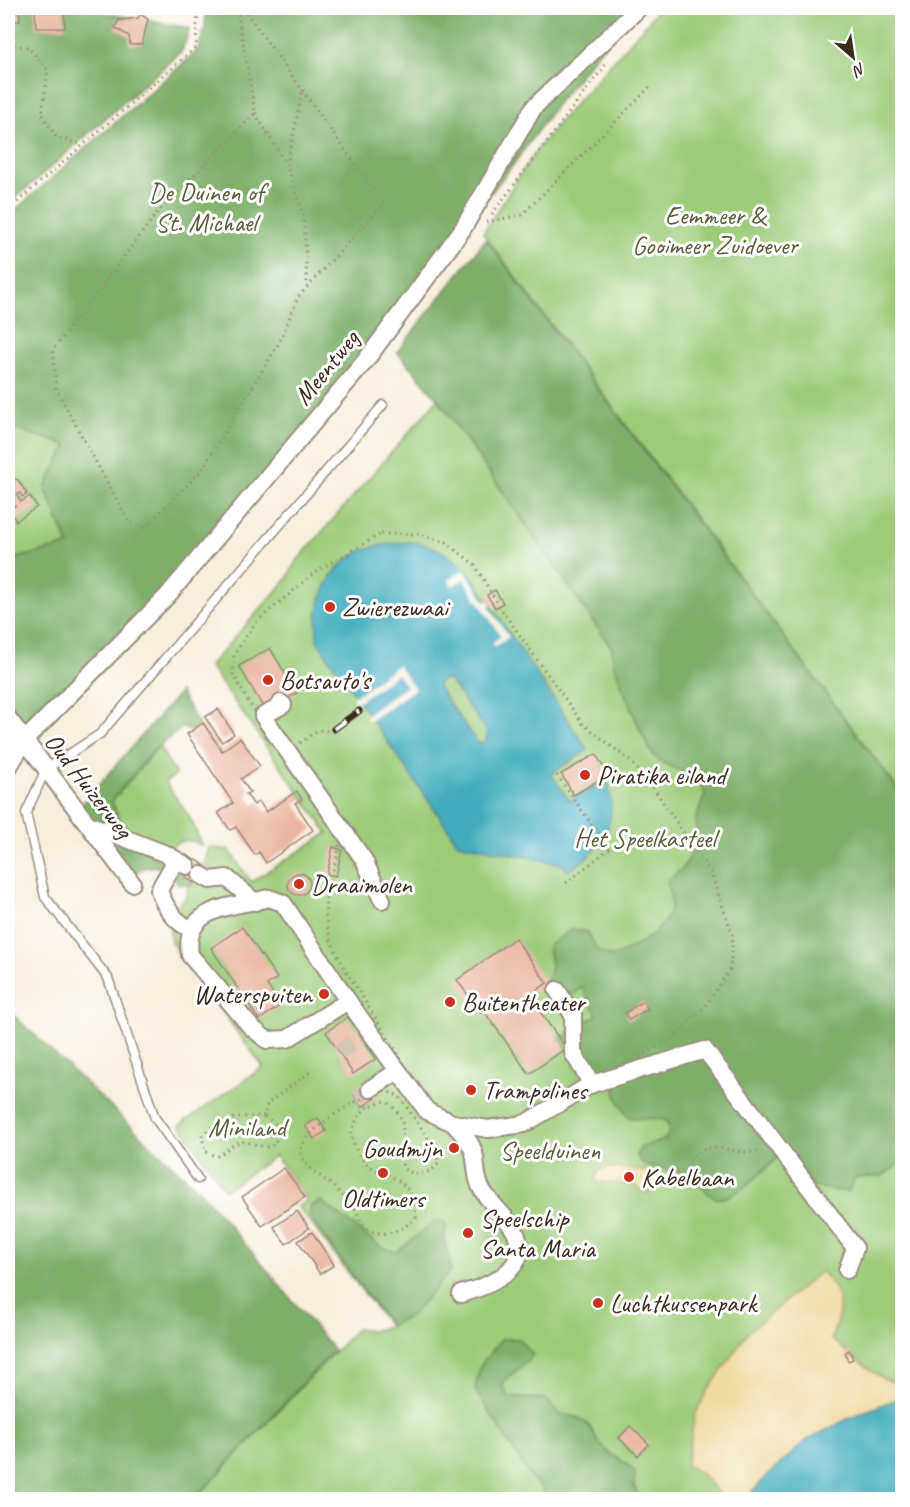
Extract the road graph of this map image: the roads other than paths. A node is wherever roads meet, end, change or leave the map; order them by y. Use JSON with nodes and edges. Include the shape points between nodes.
{"nodes":[{"id":1,"x":639,"y":8,"type":"edge"},
{"id":2,"x":383,"y":405,"type":"dead end"},
{"id":3,"x":281,"y":703,"type":"dead end"},
{"id":4,"x":8,"y":718,"type":"edge"},
{"id":5,"x":25,"y":740,"type":"junction"},
{"id":6,"x":8,"y":768,"type":"edge"},
{"id":7,"x":46,"y":769,"type":"junction"},
{"id":8,"x":88,"y":824,"type":"junction"},
{"id":9,"x":188,"y":867,"type":"junction"},
{"id":10,"x":132,"y":883,"type":"dead end"},
{"id":11,"x":382,"y":900,"type":"dead end"},
{"id":12,"x":255,"y":902,"type":"junction"},
{"id":13,"x":192,"y":929,"type":"junction"},
{"id":14,"x":557,"y":990,"type":"dead end"},
{"id":15,"x":348,"y":1001,"type":"junction"},
{"id":16,"x":398,"y":1071,"type":"junction"},
{"id":17,"x":591,"y":1082,"type":"junction"},
{"id":18,"x":370,"y":1089,"type":"tunnel mouth"},
{"id":19,"x":453,"y":1123,"type":"junction"},
{"id":20,"x":198,"y":1179,"type":"dead end"},
{"id":21,"x":846,"y":1270,"type":"dead end"},
{"id":22,"x":461,"y":1294,"type":"dead end"}],
"edges":[{"from":1,"to":5,"type":"street","name":"Meentweg","via":[[534,107],[462,230],[366,360],[168,595]]},
{"from":2,"to":7,"type":"lane","via":[[100,734]]},
{"from":3,"to":11,"type":"street","via":[[263,716],[364,860]]},
{"from":4,"to":5,"type":"street"},
{"from":5,"to":6,"type":"street","name":"Oud Huizerweg"},
{"from":5,"to":7,"type":"street","name":"Oud Huizerweg"},
{"from":7,"to":8,"type":"street","name":"Oud Huizerweg"},
{"from":7,"to":20,"type":"lane","via":[[26,813],[45,897],[108,978],[155,1118]]},
{"from":8,"to":9,"type":"street"},
{"from":8,"to":10,"type":"street","name":"Oud Huizerweg"},
{"from":9,"to":12,"type":"street","via":[[210,880],[227,878]]},
{"from":9,"to":13,"type":"street","via":[[159,890],[179,922]]},
{"from":12,"to":13,"type":"street","via":[[222,908],[206,915]]},
{"from":12,"to":15,"type":"street","via":[[269,898],[283,903]]},
{"from":13,"to":15,"type":"street","via":[[190,955],[251,1027],[267,1040],[287,1039]]},
{"from":14,"to":17,"type":"street","via":[[573,1015],[573,1053]]},
{"from":15,"to":16,"type":"street"},
{"from":16,"to":18,"type":"street"},
{"from":16,"to":19,"type":"street","via":[[427,1112]]},
{"from":17,"to":19,"type":"street","via":[[524,1124],[488,1129]]},
{"from":17,"to":21,"type":"street","via":[[705,1050],[855,1248]]},
{"from":19,"to":22,"type":"street","via":[[474,1152],[476,1177],[484,1192],[517,1236],[519,1256],[510,1270],[489,1286]]}]}
